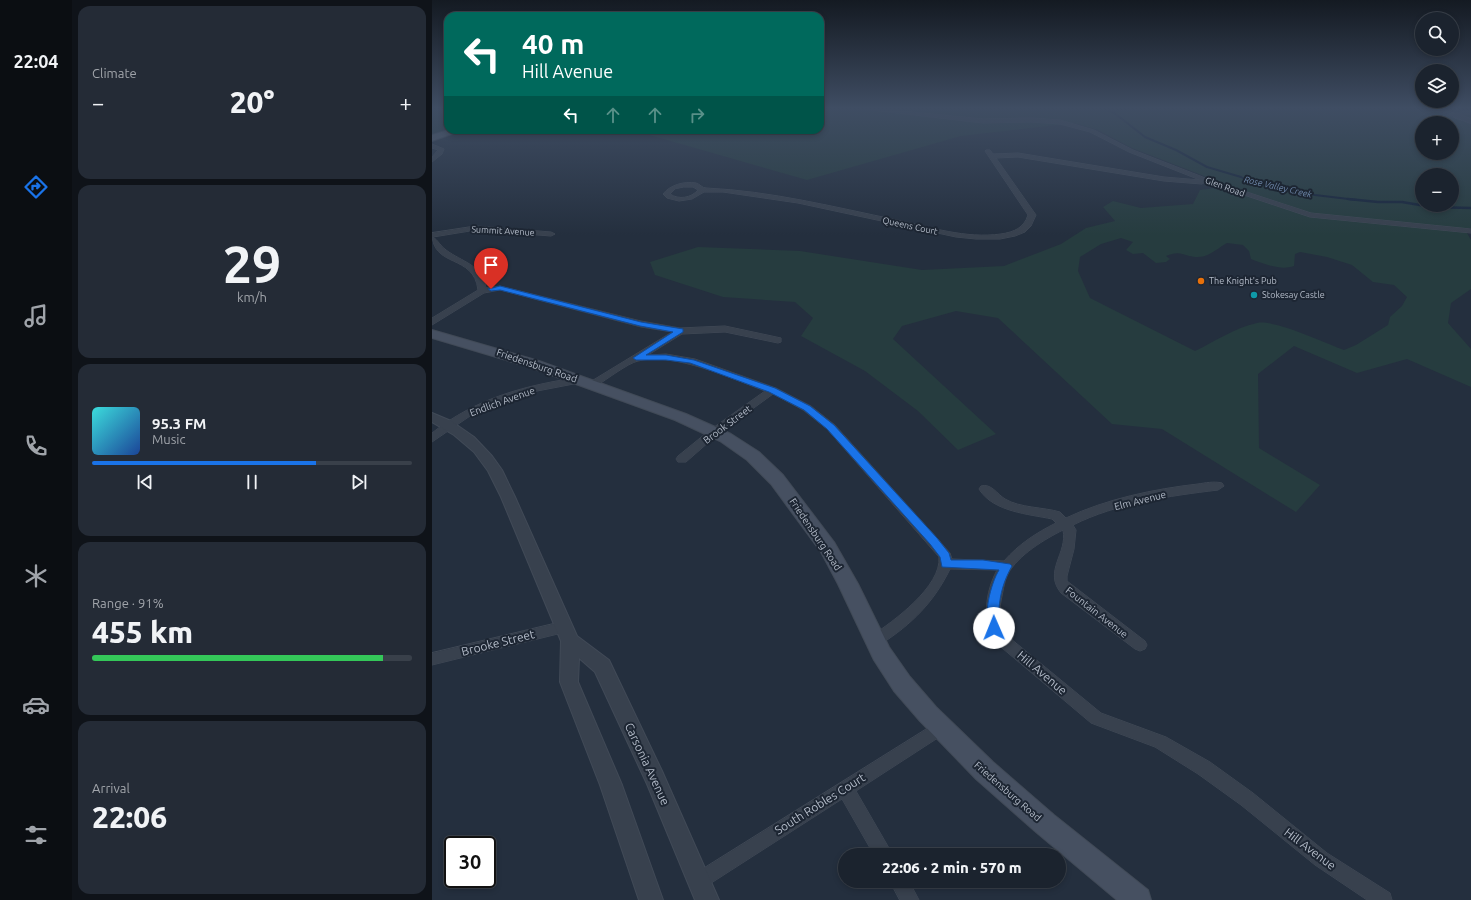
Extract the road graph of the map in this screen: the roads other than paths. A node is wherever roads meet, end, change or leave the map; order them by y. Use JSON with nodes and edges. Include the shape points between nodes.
{"nodes":[{"id":1,"x":440,"y":151,"type":"edge"},
{"id":2,"x":1131,"y":151,"type":"edge"},
{"id":3,"x":432,"y":160,"type":"edge"},
{"id":4,"x":1211,"y":182,"type":"junction"},
{"id":5,"x":702,"y":190,"type":"dead end"},
{"id":6,"x":1471,"y":231,"type":"edge"},
{"id":7,"x":551,"y":234,"type":"dead end"},
{"id":8,"x":432,"y":235,"type":"edge"},
{"id":9,"x":432,"y":239,"type":"edge"},
{"id":10,"x":482,"y":291,"type":"junction"},
{"id":11,"x":432,"y":322,"type":"edge"},
{"id":12,"x":680,"y":331,"type":"junction"},
{"id":13,"x":432,"y":334,"type":"edge"},
{"id":14,"x":778,"y":340,"type":"dead end"},
{"id":15,"x":636,"y":358,"type":"junction"},
{"id":16,"x":587,"y":382,"type":"junction"},
{"id":17,"x":772,"y":390,"type":"junction"},
{"id":18,"x":432,"y":417,"type":"edge"},
{"id":19,"x":450,"y":425,"type":"junction"},
{"id":20,"x":714,"y":432,"type":"junction"},
{"id":21,"x":432,"y":439,"type":"edge"},
{"id":22,"x":682,"y":459,"type":"dead end"},
{"id":23,"x":1218,"y":486,"type":"dead end"},
{"id":24,"x":985,"y":489,"type":"dead end"},
{"id":25,"x":1064,"y":523,"type":"junction"},
{"id":26,"x":946,"y":564,"type":"junction"},
{"id":27,"x":1006,"y":566,"type":"junction"},
{"id":28,"x":567,"y":634,"type":"junction"},
{"id":29,"x":876,"y":640,"type":"junction"},
{"id":30,"x":1140,"y":646,"type":"dead end"},
{"id":31,"x":432,"y":659,"type":"edge"},
{"id":32,"x":941,"y":727,"type":"junction"},
{"id":33,"x":845,"y":788,"type":"junction"},
{"id":34,"x":880,"y":848,"type":"edge"},
{"id":35,"x":699,"y":881,"type":"junction"},
{"id":36,"x":903,"y":888,"type":"edge"},
{"id":37,"x":651,"y":900,"type":"edge"},
{"id":38,"x":707,"y":900,"type":"edge"},
{"id":39,"x":910,"y":900,"type":"edge"},
{"id":40,"x":1138,"y":900,"type":"edge"},
{"id":41,"x":1383,"y":900,"type":"edge"}],
"edges":[{"from":1,"to":3,"type":"street"},
{"from":2,"to":4,"type":"street","name":"Glen Road"},
{"from":4,"to":5,"type":"street","name":"Queens Court","via":[[1164,179],[1018,155],[990,154],[1032,215],[1027,227],[1009,235],[983,238],[956,235],[798,201],[723,190]]},
{"from":4,"to":6,"type":"street","name":"Glen Road","via":[[1310,215]]},
{"from":7,"to":8,"type":"street","name":"Summit Avenue","via":[[476,228]]},
{"from":9,"to":10,"type":"street","via":[[446,254],[472,267],[482,282]]},
{"from":10,"to":11,"type":"street"},
{"from":10,"to":12,"type":"street","via":[[500,288],[640,324]]},
{"from":12,"to":14,"type":"street","name":"Endlich Avenue","via":[[712,328],[738,330]]},
{"from":12,"to":15,"type":"street","name":"Endlich Avenue"},
{"from":13,"to":16,"type":"main road","name":"Friedensburg Road","via":[[480,346]]},
{"from":15,"to":16,"type":"street","name":"Endlich Avenue"},
{"from":15,"to":17,"type":"street","via":[[682,359]]},
{"from":16,"to":19,"type":"street","name":"Endlich Avenue","via":[[556,384],[513,395],[467,413]]},
{"from":16,"to":20,"type":"main road","name":"Friedensburg Road"},
{"from":17,"to":20,"type":"street","name":"Brook Street"},
{"from":17,"to":26,"type":"street","via":[[807,408],[830,427],[934,541],[945,556]]},
{"from":18,"to":19,"type":"street","name":"Carsonia Avenue"},
{"from":19,"to":21,"type":"street","name":"Endlich Avenue"},
{"from":19,"to":28,"type":"street","name":"Carsonia Avenue","via":[[468,437],[484,453],[497,474]]},
{"from":20,"to":22,"type":"street","name":"Brook Street"},
{"from":20,"to":29,"type":"main road","name":"Friedensburg Road","via":[[752,456],[774,476],[792,498],[829,549]]},
{"from":23,"to":25,"type":"street","name":"Elm Avenue","via":[[1192,488],[1135,501]]},
{"from":24,"to":25,"type":"street","via":[[1001,502],[1056,515]]},
{"from":25,"to":27,"type":"street","name":"Elm Avenue","via":[[1026,546]]},
{"from":25,"to":30,"type":"street","name":"Fountain Avenue","via":[[1070,530],[1068,549],[1060,576],[1061,583]]},
{"from":26,"to":27,"type":"street"},
{"from":26,"to":29,"type":"street","via":[[928,595],[910,617]]},
{"from":27,"to":41,"type":"street","name":"Hill Avenue","via":[[1000,578],[993,610],[994,628],[1000,638],[1096,718],[1143,734],[1197,764],[1247,799],[1320,859]]},
{"from":28,"to":31,"type":"street","name":"Brooke Street"},
{"from":28,"to":35,"type":"street","name":"Carsonia Avenue","via":[[602,666]]},
{"from":28,"to":37,"type":"street","name":"Carsonia Avenue","via":[[569,682],[611,785]]},
{"from":29,"to":32,"type":"main road","name":"Friedensburg Road","via":[[900,682]]},
{"from":32,"to":33,"type":"street","name":"South Robles Court"},
{"from":32,"to":40,"type":"main road","name":"Friedensburg Road","via":[[988,774]]},
{"from":33,"to":34,"type":"street"},
{"from":33,"to":35,"type":"street","name":"South Robles Court"},
{"from":35,"to":38,"type":"street","name":"Carsonia Avenue"},
{"from":36,"to":39,"type":"street"}]}
